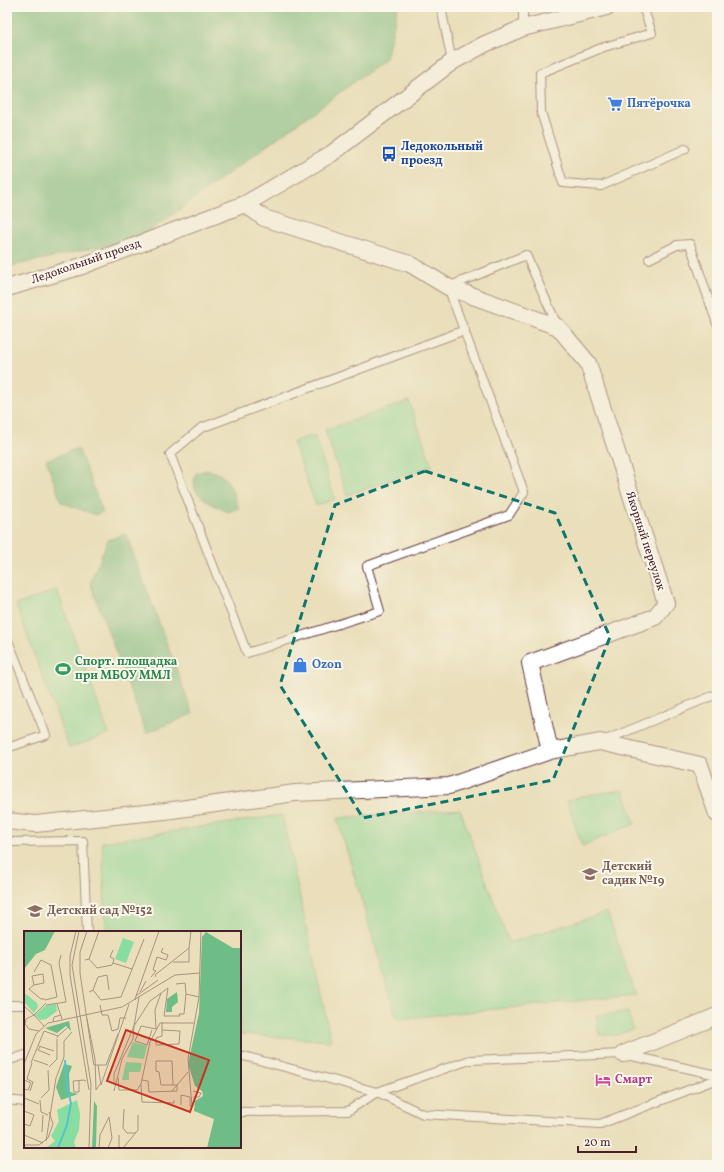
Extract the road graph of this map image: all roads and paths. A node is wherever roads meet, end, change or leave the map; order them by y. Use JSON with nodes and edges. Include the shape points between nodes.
{"nodes":[{"id":1,"x":441,"y":7,"type":"edge"},
{"id":2,"x":523,"y":7,"type":"edge"},
{"id":3,"x":607,"y":7,"type":"edge"},
{"id":4,"x":643,"y":7,"type":"edge"},
{"id":5,"x":523,"y":28,"type":"junction"},
{"id":6,"x":452,"y":62,"type":"junction"},
{"id":7,"x":685,"y":149,"type":"dead end"},
{"id":8,"x":245,"y":204,"type":"junction"},
{"id":9,"x":649,"y":260,"type":"dead end"},
{"id":10,"x":448,"y":287,"type":"junction"},
{"id":11,"x":7,"y":288,"type":"edge"},
{"id":12,"x":717,"y":324,"type":"edge"},
{"id":13,"x":558,"y":327,"type":"junction"},
{"id":14,"x":465,"y":330,"type":"junction"},
{"id":15,"x":7,"y":638,"type":"edge"},
{"id":16,"x":717,"y":694,"type":"edge"},
{"id":17,"x":600,"y":742,"type":"junction"},
{"id":18,"x":7,"y":748,"type":"edge"},
{"id":19,"x":550,"y":751,"type":"junction"},
{"id":20,"x":717,"y":814,"type":"edge"},
{"id":21,"x":7,"y":821,"type":"edge"},
{"id":22,"x":7,"y":842,"type":"edge"},
{"id":23,"x":87,"y":931,"type":"edge"},
{"id":24,"x":7,"y":1005,"type":"edge"},
{"id":25,"x":24,"y":1005,"type":"edge"},
{"id":26,"x":717,"y":1016,"type":"edge"},
{"id":27,"x":623,"y":1054,"type":"junction"},
{"id":28,"x":241,"y":1055,"type":"edge"},
{"id":29,"x":24,"y":1056,"type":"edge"},
{"id":30,"x":7,"y":1061,"type":"edge"},
{"id":31,"x":717,"y":1075,"type":"edge"},
{"id":32,"x":717,"y":1079,"type":"edge"},
{"id":33,"x":377,"y":1092,"type":"junction"},
{"id":34,"x":7,"y":1100,"type":"edge"},
{"id":35,"x":24,"y":1102,"type":"edge"},
{"id":36,"x":241,"y":1112,"type":"edge"}],
"edges":[{"from":1,"to":6,"type":"lane"},
{"from":2,"to":5,"type":"lane"},
{"from":3,"to":5,"type":"street","name":"Ледокольный проезд"},
{"from":4,"to":7,"type":"lane","via":[[652,33],[604,47],[540,73],[542,112],[554,155],[563,183],[601,186]]},
{"from":5,"to":6,"type":"street","name":"Ледокольный проезд"},
{"from":6,"to":8,"type":"street","name":"Ледокольный проезд","via":[[331,154]]},
{"from":8,"to":10,"type":"street","via":[[264,218],[410,264]]},
{"from":8,"to":11,"type":"street","name":"Ледокольный проезд","via":[[82,266]]},
{"from":9,"to":12,"type":"lane","via":[[677,246],[690,244]]},
{"from":10,"to":13,"type":"street"},
{"from":10,"to":13,"type":"lane","via":[[526,255]]},
{"from":10,"to":14,"type":"lane"},
{"from":13,"to":19,"type":"street","name":"Якорный переулок","via":[[588,363],[666,603],[654,617],[530,663]]},
{"from":14,"to":14,"type":"lane","via":[[201,428],[170,454],[247,653],[380,611],[366,566],[509,515],[524,492]]},
{"from":15,"to":18,"type":"lane","via":[[46,735]]},
{"from":16,"to":17,"type":"lane"},
{"from":17,"to":19,"type":"street"},
{"from":17,"to":20,"type":"street","via":[[700,765]]},
{"from":19,"to":21,"type":"street","via":[[449,786],[295,793],[165,811],[42,823]]},
{"from":22,"to":23,"type":"lane","via":[[83,841]]},
{"from":24,"to":25,"type":"lane"},
{"from":26,"to":27,"type":"street"},
{"from":27,"to":31,"type":"lane"},
{"from":27,"to":33,"type":"lane","via":[[470,1060]]},
{"from":28,"to":33,"type":"lane"},
{"from":29,"to":30,"type":"lane"},
{"from":32,"to":33,"type":"lane","via":[[600,1124],[423,1114]]},
{"from":33,"to":36,"type":"lane","via":[[348,1111]]},
{"from":34,"to":35,"type":"lane"}]}
